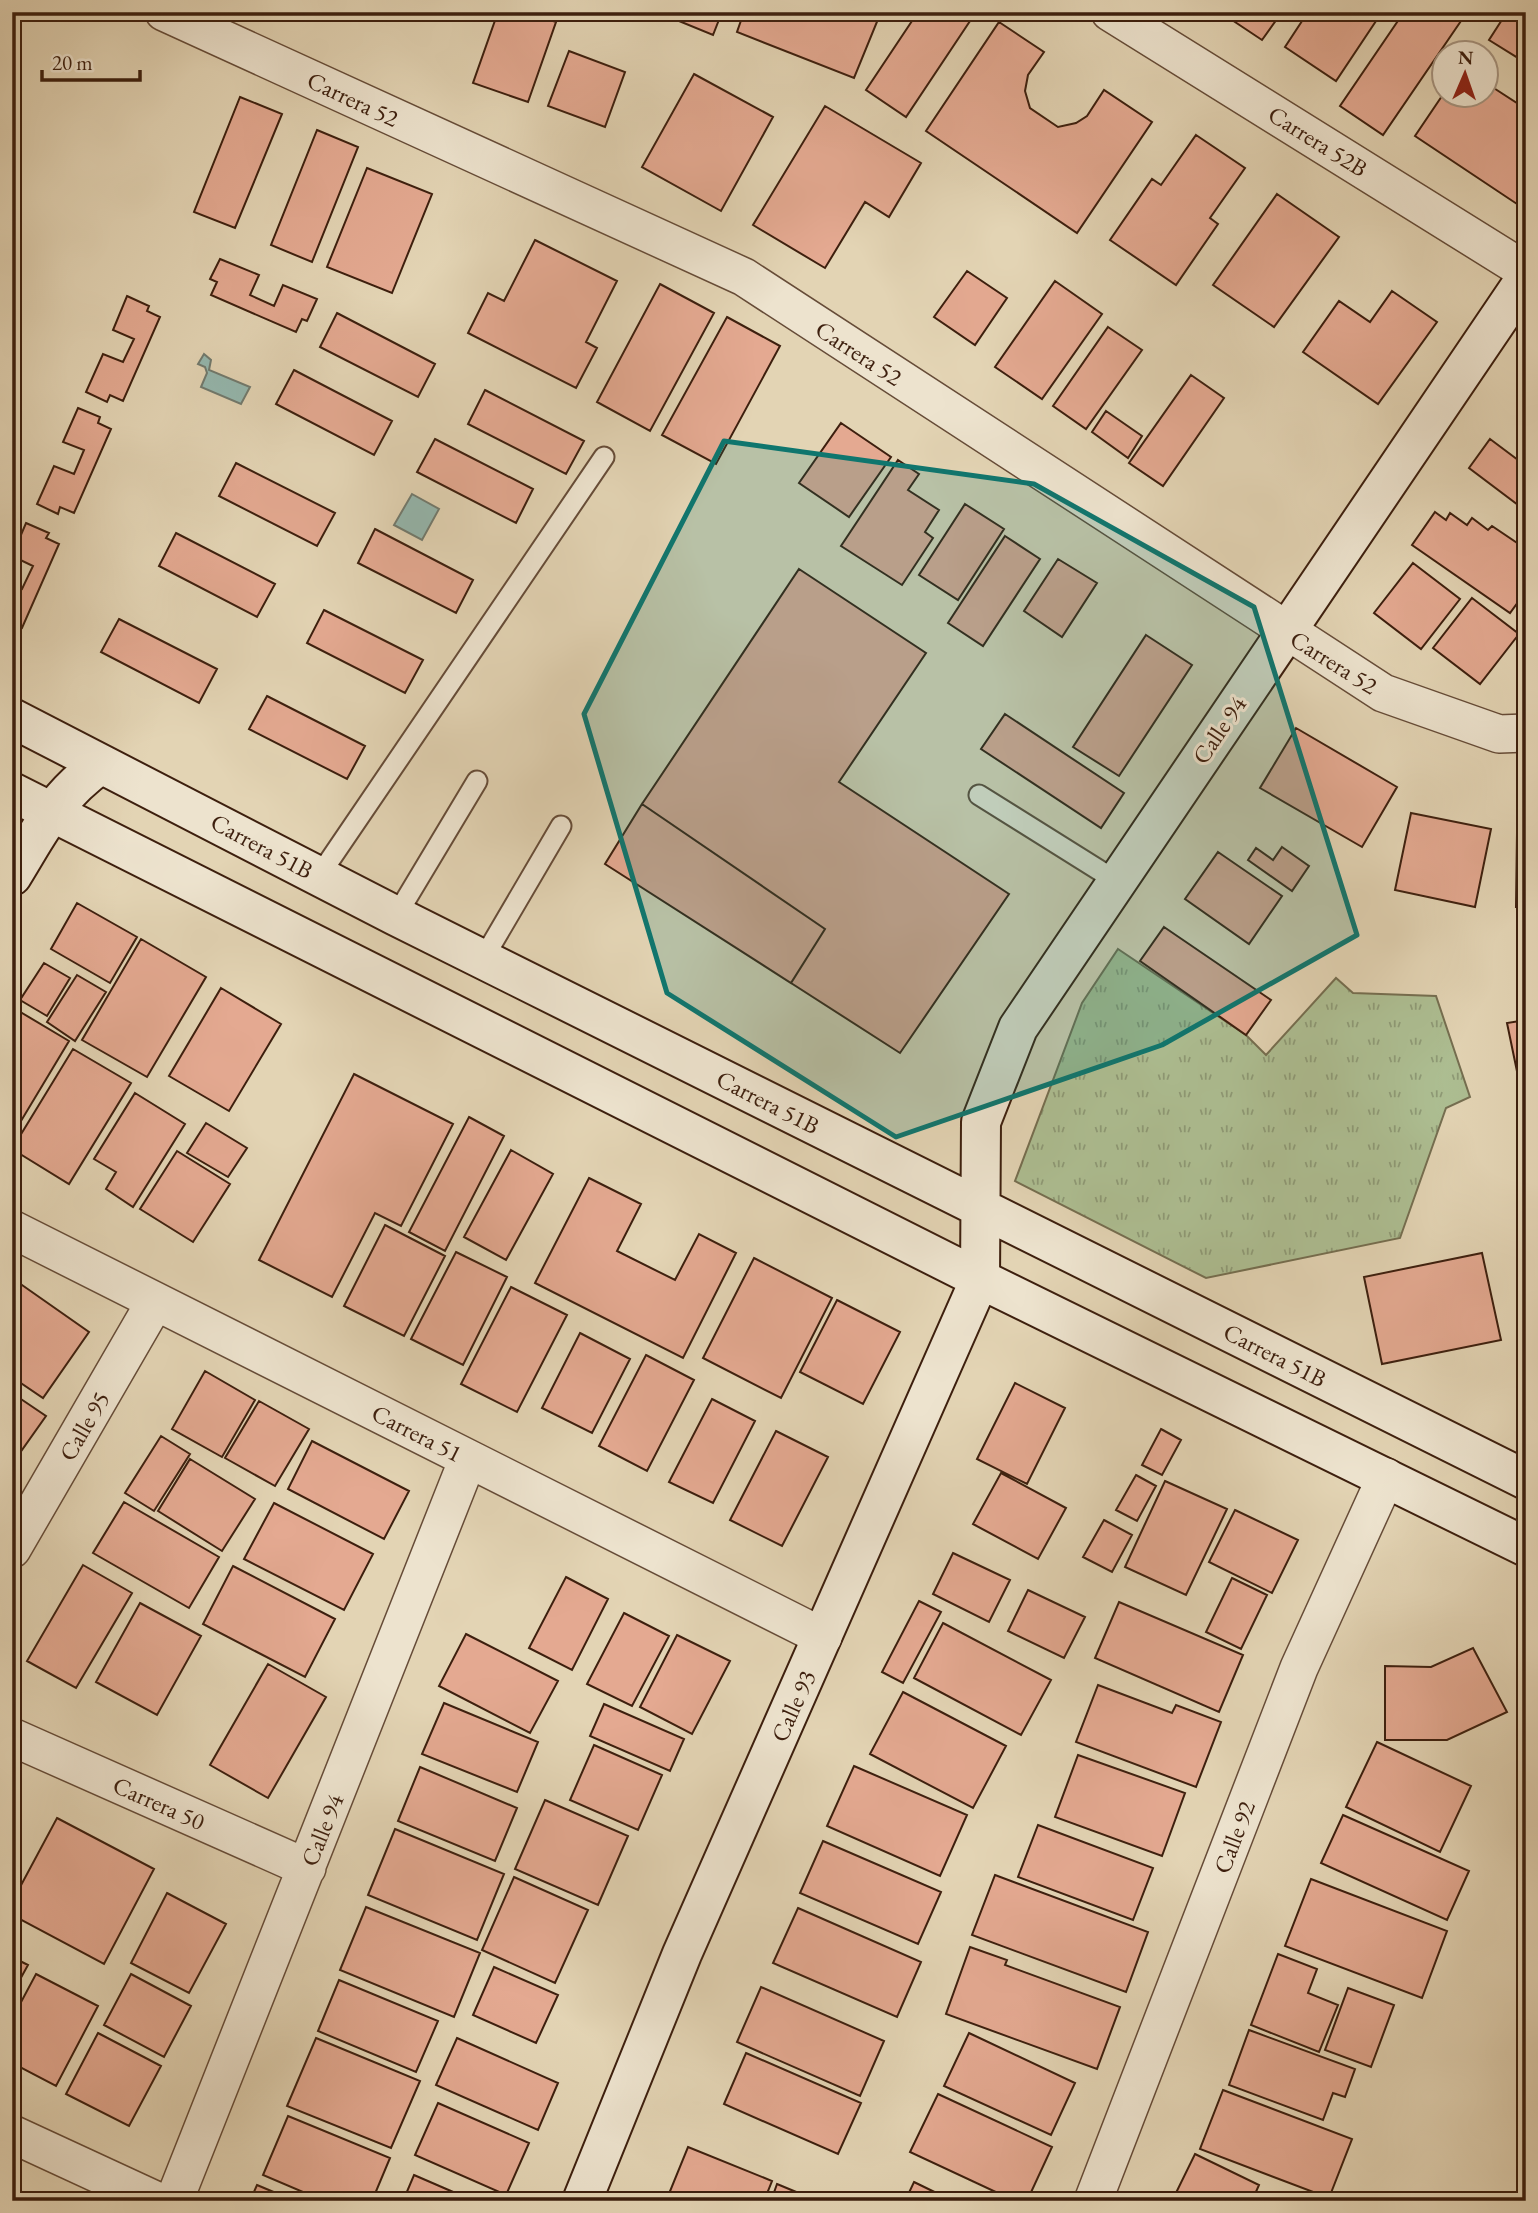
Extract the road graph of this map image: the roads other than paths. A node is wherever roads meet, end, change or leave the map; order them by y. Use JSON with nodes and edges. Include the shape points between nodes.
{"nodes":[{"id":1,"x":164,"y":12,"type":"edge"},
{"id":2,"x":1110,"y":12,"type":"edge"},
{"id":3,"x":1526,"y":271,"type":"edge"},
{"id":4,"x":1526,"y":278,"type":"edge"},
{"id":5,"x":604,"y":457,"type":"dead end"},
{"id":6,"x":1285,"y":631,"type":"junction"},
{"id":7,"x":12,"y":718,"type":"edge"},
{"id":8,"x":1526,"y":733,"type":"edge"},
{"id":9,"x":101,"y":764,"type":"junction"},
{"id":10,"x":477,"y":781,"type":"dead end"},
{"id":11,"x":12,"y":792,"type":"edge"},
{"id":12,"x":979,"y":795,"type":"dead end"},
{"id":13,"x":51,"y":812,"type":"junction"},
{"id":14,"x":561,"y":826,"type":"dead end"},
{"id":15,"x":12,"y":876,"type":"edge"},
{"id":16,"x":319,"y":876,"type":"junction"},
{"id":17,"x":1118,"y":882,"type":"junction"},
{"id":18,"x":396,"y":916,"type":"junction"},
{"id":19,"x":483,"y":959,"type":"junction"},
{"id":20,"x":979,"y":1208,"type":"junction"},
{"id":21,"x":12,"y":1228,"type":"edge"},
{"id":22,"x":980,"y":1279,"type":"junction"},
{"id":23,"x":155,"y":1302,"type":"junction"},
{"id":24,"x":468,"y":1459,"type":"junction"},
{"id":25,"x":1385,"y":1477,"type":"junction"},
{"id":26,"x":1526,"y":1480,"type":"edge"},
{"id":27,"x":1526,"y":1547,"type":"edge"},
{"id":28,"x":12,"y":1549,"type":"edge"},
{"id":29,"x":823,"y":1637,"type":"junction"},
{"id":30,"x":12,"y":1737,"type":"edge"},
{"id":31,"x":307,"y":1868,"type":"junction"},
{"id":32,"x":12,"y":2134,"type":"edge"},
{"id":33,"x":157,"y":2201,"type":"edge"},
{"id":34,"x":174,"y":2201,"type":"edge"},
{"id":35,"x":582,"y":2201,"type":"edge"},
{"id":36,"x":1093,"y":2201,"type":"edge"}],
"edges":[{"from":1,"to":6,"type":"street","name":"Carrera 52","via":[[744,277]]},
{"from":2,"to":3,"type":"street","name":"Carrera 52B"},
{"from":4,"to":6,"type":"main road","name":"Calle 94"},
{"from":5,"to":16,"type":"lane"},
{"from":6,"to":8,"type":"street","name":"Carrera 52","via":[[1383,693],[1499,734]]},
{"from":6,"to":17,"type":"main road","name":"Calle 94"},
{"from":7,"to":9,"type":"main road","name":"Carrera 51B"},
{"from":9,"to":13,"type":"main road","via":[[74,784]]},
{"from":9,"to":16,"type":"main road","name":"Carrera 51B"},
{"from":10,"to":18,"type":"lane"},
{"from":11,"to":13,"type":"main road"},
{"from":12,"to":17,"type":"lane"},
{"from":13,"to":15,"type":"main road"},
{"from":13,"to":22,"type":"main road"},
{"from":14,"to":19,"type":"lane"},
{"from":16,"to":18,"type":"main road","name":"Carrera 51B"},
{"from":17,"to":20,"type":"main road","name":"Calle 94","via":[[1018,1028],[981,1122]]},
{"from":18,"to":19,"type":"main road","name":"Carrera 51B"},
{"from":19,"to":20,"type":"main road","name":"Carrera 51B"},
{"from":20,"to":22,"type":"main road","name":"Calle 93"},
{"from":20,"to":26,"type":"main road","name":"Carrera 51B"},
{"from":21,"to":23,"type":"street","name":"Carrera 51"},
{"from":22,"to":25,"type":"main road"},
{"from":22,"to":29,"type":"main road","name":"Calle 93"},
{"from":23,"to":24,"type":"street","name":"Carrera 51"},
{"from":23,"to":28,"type":"street","name":"Calle 95"},
{"from":24,"to":29,"type":"street","name":"Carrera 51"},
{"from":24,"to":31,"type":"street","name":"Calle 94"},
{"from":25,"to":27,"type":"main road"},
{"from":25,"to":36,"type":"street","name":"Calle 92","via":[[1300,1668]]},
{"from":29,"to":35,"type":"main road","name":"Calle 93","via":[[682,1954]]},
{"from":30,"to":31,"type":"street","name":"Carrera 50"},
{"from":31,"to":34,"type":"street","name":"Calle 94"},
{"from":32,"to":33,"type":"street"}]}
